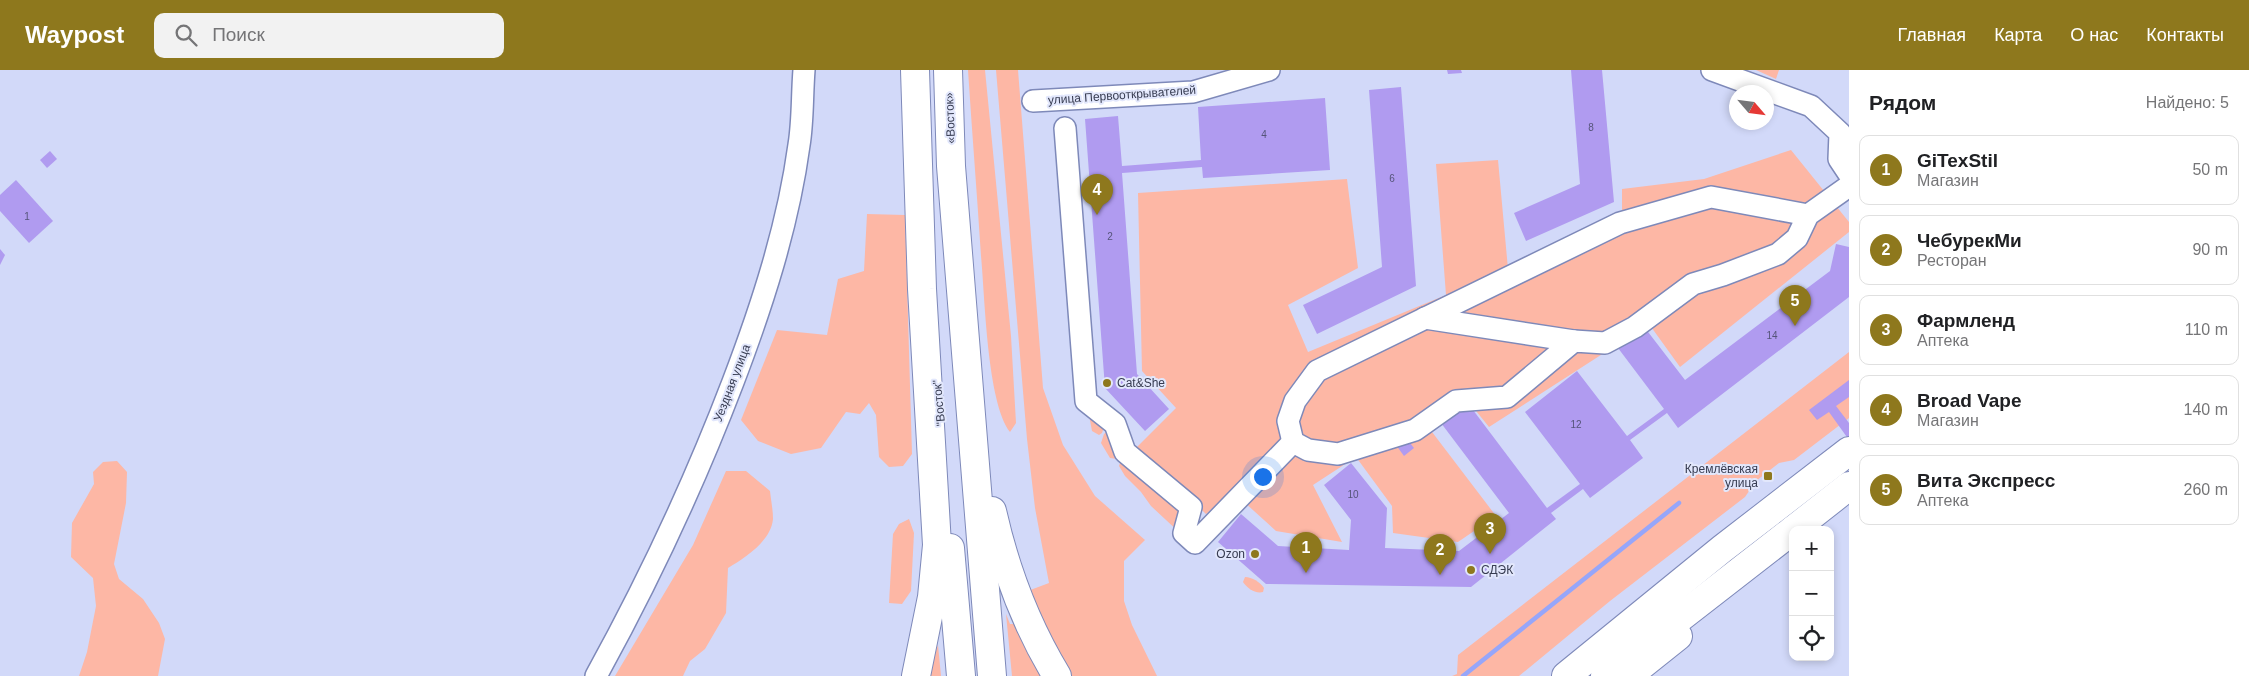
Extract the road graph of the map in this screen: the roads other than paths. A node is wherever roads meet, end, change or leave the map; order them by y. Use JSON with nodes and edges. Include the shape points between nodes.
{"nodes":[{"id":1,"x":804,"y":70,"type":"edge"},
{"id":2,"x":915,"y":70,"type":"edge"},
{"id":3,"x":948,"y":70,"type":"edge"},
{"id":4,"x":1269,"y":70,"type":"edge"},
{"id":5,"x":1712,"y":70,"type":"edge"},
{"id":6,"x":1033,"y":101,"type":"dead end"},
{"id":7,"x":1065,"y":128,"type":"dead end"},
{"id":8,"x":920,"y":165,"type":"junction"},
{"id":9,"x":951,"y":166,"type":"junction"},
{"id":10,"x":1849,"y":174,"type":"edge"},
{"id":11,"x":1849,"y":186,"type":"edge"},
{"id":12,"x":1808,"y":215,"type":"junction"},
{"id":13,"x":1425,"y":318,"type":"junction"},
{"id":14,"x":1574,"y":342,"type":"junction"},
{"id":15,"x":1293,"y":442,"type":"junction"},
{"id":16,"x":1849,"y":451,"type":"edge"},
{"id":17,"x":1849,"y":486,"type":"edge"},
{"id":18,"x":1798,"y":526,"type":"edge"},
{"id":19,"x":1789,"y":533,"type":"edge"},
{"id":20,"x":1722,"y":549,"type":"junction"},
{"id":21,"x":1740,"y":571,"type":"junction"},
{"id":22,"x":596,"y":676,"type":"edge"},
{"id":23,"x":916,"y":676,"type":"edge"},
{"id":24,"x":961,"y":676,"type":"edge"},
{"id":25,"x":992,"y":676,"type":"edge"},
{"id":26,"x":1057,"y":676,"type":"edge"},
{"id":27,"x":1548,"y":676,"type":"edge"},
{"id":28,"x":1566,"y":676,"type":"edge"},
{"id":29,"x":1605,"y":676,"type":"edge"},
{"id":30,"x":1628,"y":676,"type":"edge"}],
"edges":[{"from":1,"to":22,"type":"street","name":"Уездная улица","via":[[800,145],[778,249],[759,314],[706,452],[641,595]]},
{"from":2,"to":8,"type":"main road"},
{"from":3,"to":9,"type":"main road","name":"«Восток»"},
{"from":4,"to":6,"type":"street","name":"улица Первооткрывателей","via":[[1193,92]]},
{"from":5,"to":10,"type":"street","via":[[1811,106],[1840,133],[1839,159]]},
{"from":7,"to":15,"type":"street","via":[[1086,401],[1115,424],[1125,452],[1191,507],[1184,533],[1196,544]]},
{"from":8,"to":23,"type":"main road","via":[[922,289],[937,545],[932,597]]},
{"from":8,"to":24,"type":"main road","name":"\"Восток\""},
{"from":9,"to":25,"type":"main road"},
{"from":9,"to":26,"type":"main road","via":[[970,303],[990,500],[1015,591]]},
{"from":11,"to":12,"type":"street"},
{"from":12,"to":13,"type":"street","via":[[1711,197],[1620,222]]},
{"from":12,"to":14,"type":"street","via":[[1797,238],[1778,254],[1694,284],[1635,327],[1605,343]]},
{"from":13,"to":14,"type":"street"},
{"from":13,"to":15,"type":"street","via":[[1317,371],[1295,400],[1288,420]]},
{"from":14,"to":15,"type":"street","via":[[1507,397],[1456,401],[1414,430],[1338,454],[1308,450]]},
{"from":16,"to":20,"type":"main road"},
{"from":17,"to":18,"type":"main road"},
{"from":19,"to":21,"type":"main road"},
{"from":20,"to":27,"type":"main road","via":[[1650,595]]},
{"from":20,"to":28,"type":"main road"},
{"from":21,"to":29,"type":"main road"},
{"from":21,"to":30,"type":"main road","via":[[1692,624]]}]}
